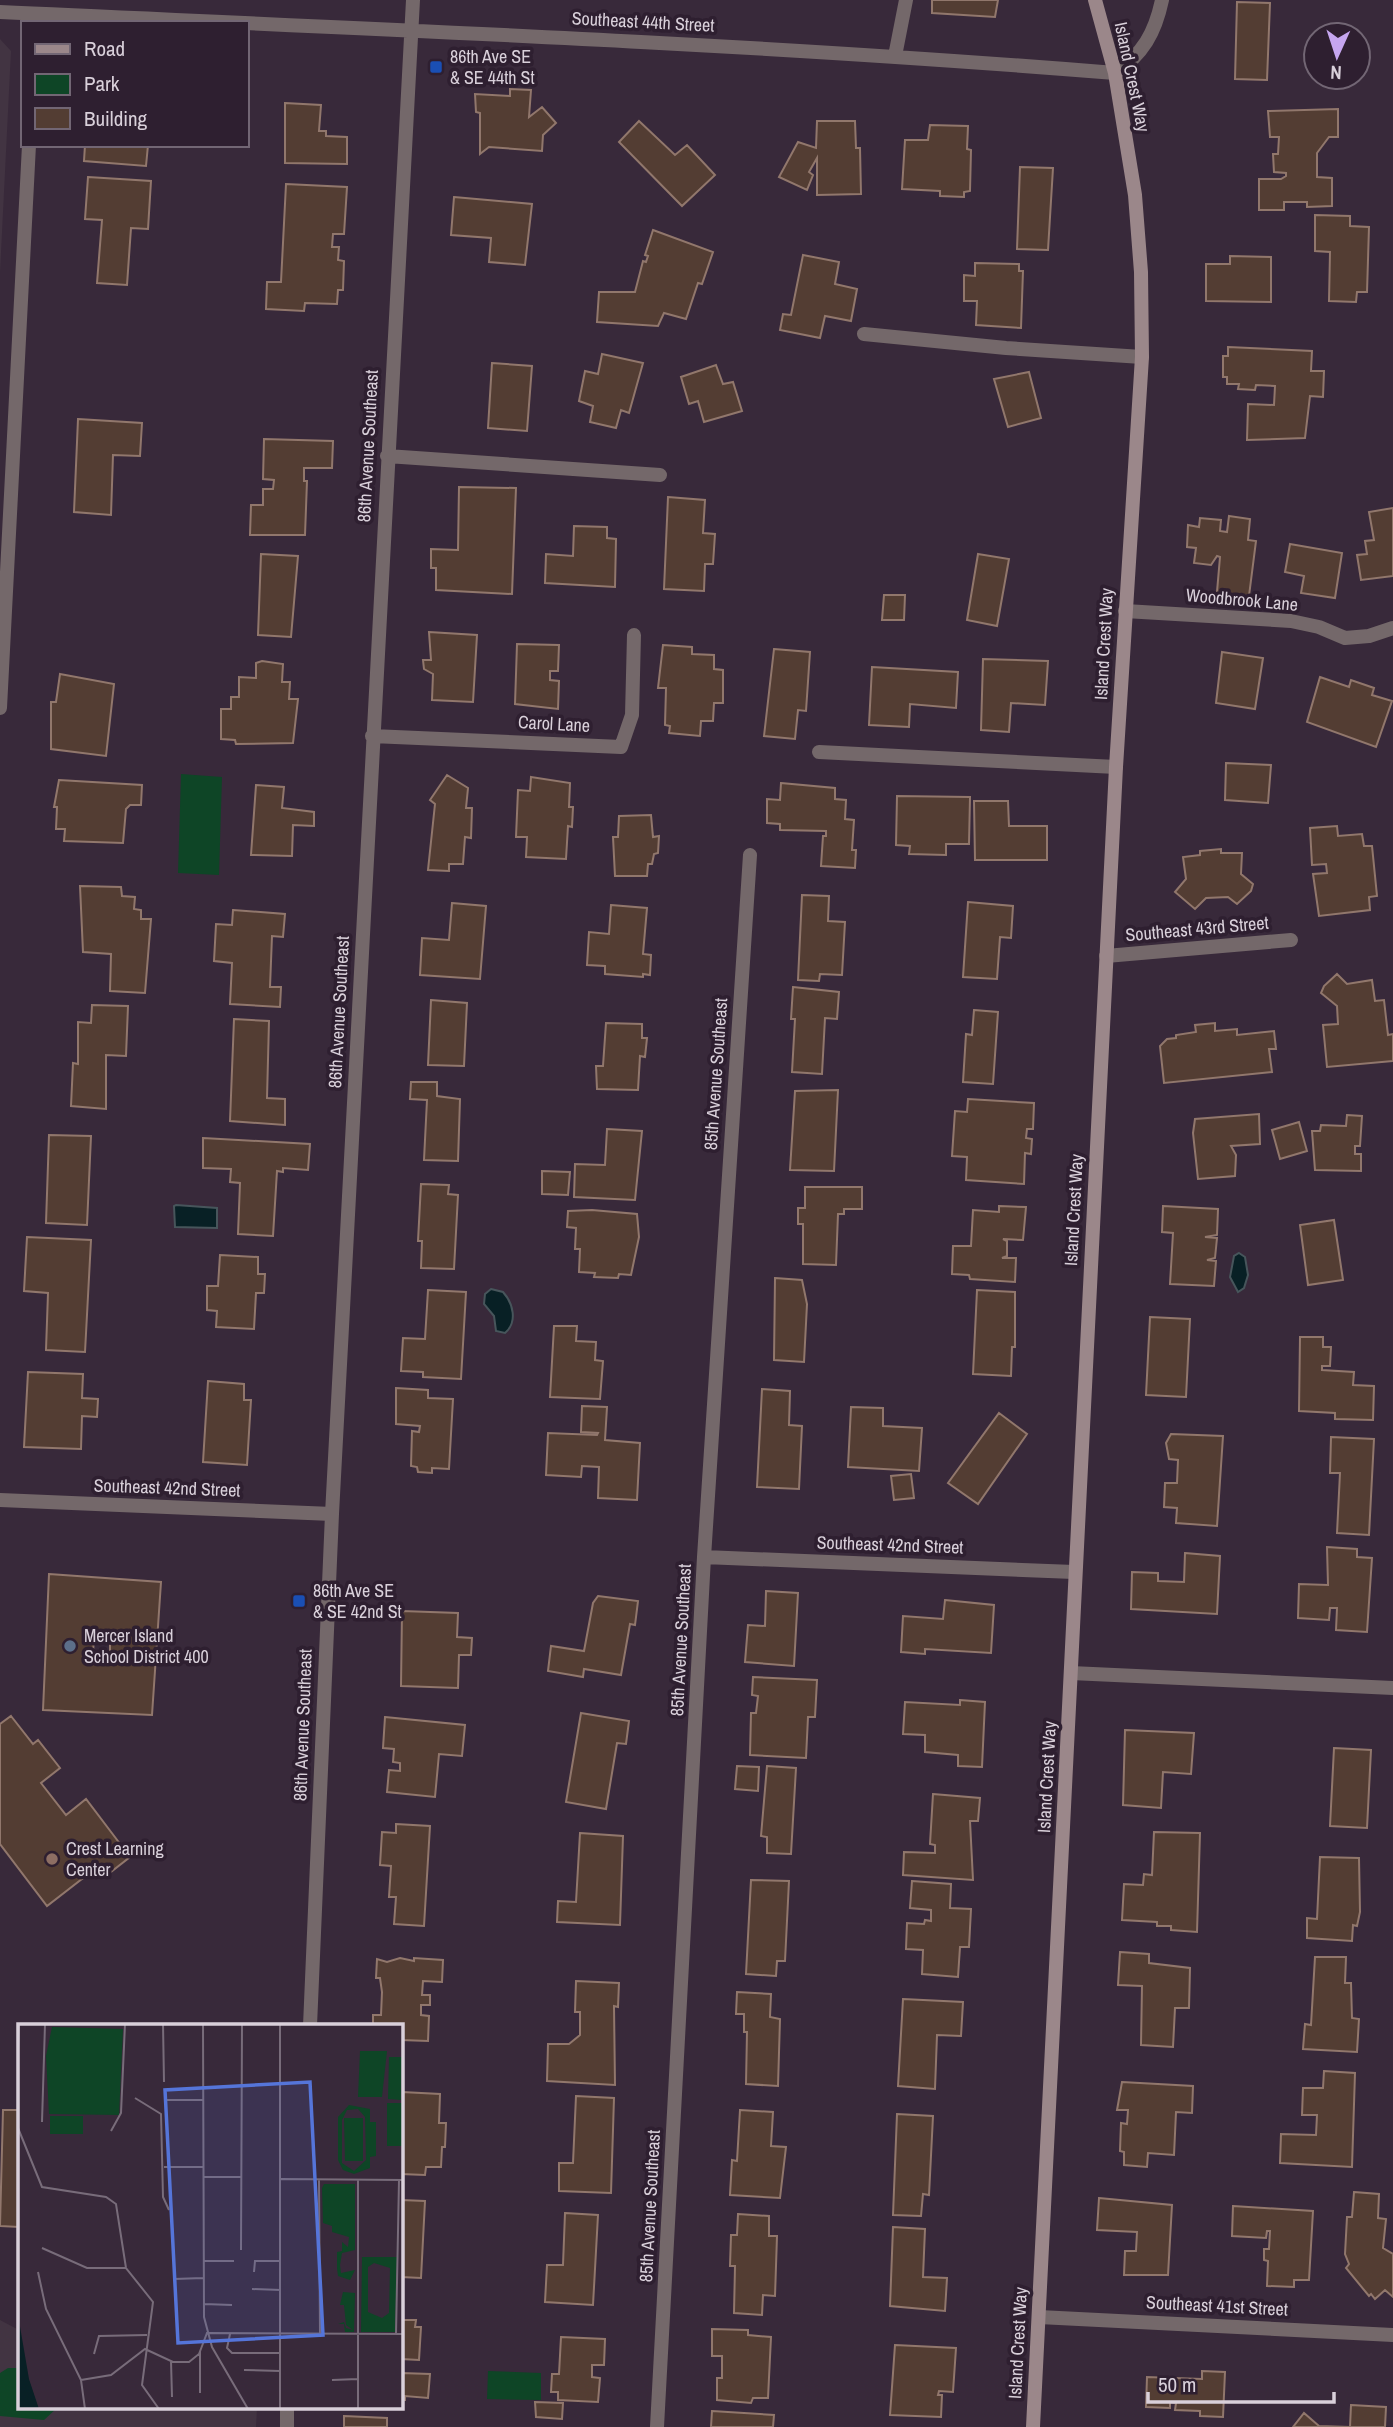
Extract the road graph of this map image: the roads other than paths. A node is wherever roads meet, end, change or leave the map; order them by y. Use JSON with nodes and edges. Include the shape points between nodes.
{"nodes":[{"id":1,"x":413,"y":0,"type":"edge"},
{"id":2,"x":905,"y":0,"type":"edge"},
{"id":3,"x":1094,"y":0,"type":"edge"},
{"id":4,"x":1162,"y":0,"type":"edge"},
{"id":5,"x":0,"y":12,"type":"edge"},
{"id":6,"x":35,"y":18,"type":"edge"},
{"id":7,"x":148,"y":21,"type":"edge"},
{"id":8,"x":248,"y":24,"type":"edge"},
{"id":9,"x":411,"y":28,"type":"junction"},
{"id":10,"x":894,"y":55,"type":"junction"},
{"id":11,"x":1115,"y":73,"type":"junction"},
{"id":12,"x":29,"y":147,"type":"edge"},
{"id":13,"x":864,"y":334,"type":"dead end"},
{"id":14,"x":1142,"y":357,"type":"junction"},
{"id":15,"x":387,"y":456,"type":"junction"},
{"id":16,"x":660,"y":475,"type":"dead end"},
{"id":17,"x":1125,"y":611,"type":"junction"},
{"id":18,"x":1393,"y":628,"type":"edge"},
{"id":19,"x":634,"y":635,"type":"dead end"},
{"id":20,"x":0,"y":708,"type":"edge"},
{"id":21,"x":372,"y":736,"type":"junction"},
{"id":22,"x":819,"y":752,"type":"dead end"},
{"id":23,"x":1116,"y":767,"type":"junction"},
{"id":24,"x":750,"y":855,"type":"dead end"},
{"id":25,"x":1291,"y":940,"type":"dead end"},
{"id":26,"x":1107,"y":956,"type":"junction"},
{"id":27,"x":0,"y":1500,"type":"edge"},
{"id":28,"x":332,"y":1514,"type":"junction"},
{"id":29,"x":705,"y":1557,"type":"junction"},
{"id":30,"x":1074,"y":1572,"type":"junction"},
{"id":31,"x":1071,"y":1673,"type":"junction"},
{"id":32,"x":1393,"y":1688,"type":"edge"},
{"id":33,"x":310,"y":2024,"type":"edge"},
{"id":34,"x":1039,"y":2317,"type":"junction"},
{"id":35,"x":1393,"y":2335,"type":"edge"},
{"id":36,"x":657,"y":2427,"type":"edge"},
{"id":37,"x":1033,"y":2427,"type":"edge"}],
"edges":[{"from":1,"to":9,"type":"street","name":"86th Avenue Southeast"},
{"from":2,"to":10,"type":"street"},
{"from":3,"to":11,"type":"main road","name":"Island Crest Way"},
{"from":4,"to":11,"type":"street","via":[[1144,48]]},
{"from":5,"to":6,"type":"street","name":"Southeast 44th Street"},
{"from":6,"to":7,"type":"street","name":"Southeast 44th Street"},
{"from":8,"to":9,"type":"street","name":"Southeast 44th Street"},
{"from":9,"to":10,"type":"street","name":"Southeast 44th Street"},
{"from":9,"to":15,"type":"street","name":"86th Avenue Southeast"},
{"from":10,"to":11,"type":"street","name":"Southeast 44th Street"},
{"from":11,"to":14,"type":"main road","name":"Island Crest Way","via":[[1139,237]]},
{"from":12,"to":20,"type":"street"},
{"from":13,"to":14,"type":"street"},
{"from":14,"to":17,"type":"main road","name":"Island Crest Way"},
{"from":15,"to":16,"type":"street"},
{"from":15,"to":21,"type":"street","name":"86th Avenue Southeast"},
{"from":17,"to":18,"type":"street","name":"Woodbrook Lane","via":[[1291,621],[1345,638]]},
{"from":17,"to":23,"type":"main road","name":"Island Crest Way"},
{"from":19,"to":21,"type":"street","name":"Carol Lane","via":[[632,715],[621,747]]},
{"from":21,"to":28,"type":"street","name":"86th Avenue Southeast"},
{"from":22,"to":23,"type":"street"},
{"from":23,"to":26,"type":"main road","name":"Island Crest Way"},
{"from":24,"to":29,"type":"street","name":"85th Avenue Southeast"},
{"from":25,"to":26,"type":"street","name":"Southeast 43rd Street"},
{"from":26,"to":30,"type":"main road","name":"Island Crest Way"},
{"from":27,"to":28,"type":"street","name":"Southeast 42nd Street"},
{"from":28,"to":33,"type":"street","name":"86th Avenue Southeast"},
{"from":29,"to":30,"type":"street","name":"Southeast 42nd Street"},
{"from":29,"to":36,"type":"street","name":"85th Avenue Southeast"},
{"from":30,"to":31,"type":"main road","name":"Island Crest Way"},
{"from":31,"to":32,"type":"street"},
{"from":31,"to":34,"type":"main road","name":"Island Crest Way"},
{"from":34,"to":35,"type":"street","name":"Southeast 41st Street"},
{"from":34,"to":37,"type":"main road","name":"Island Crest Way"}]}
